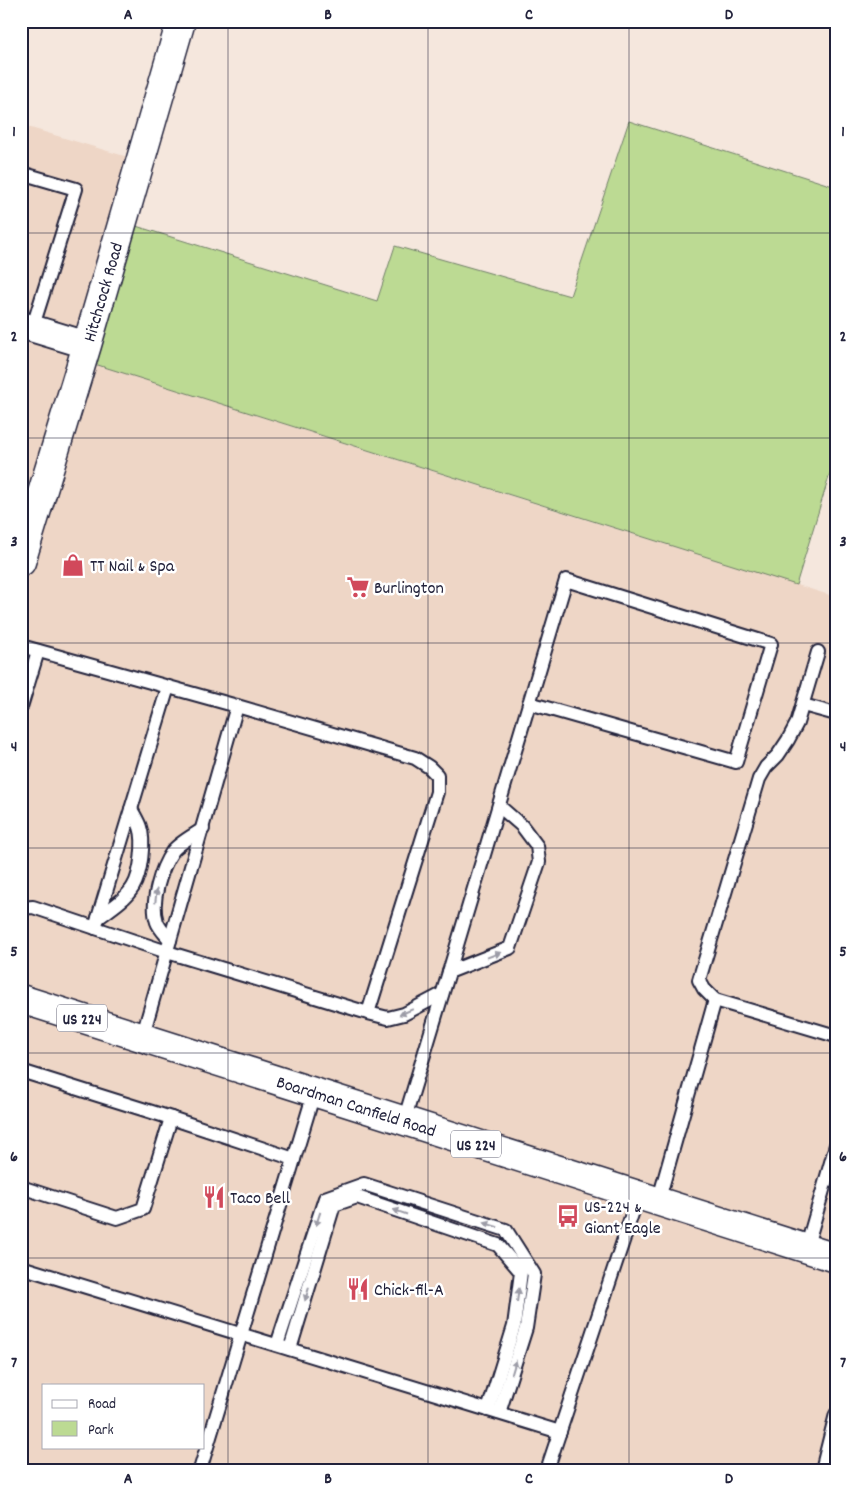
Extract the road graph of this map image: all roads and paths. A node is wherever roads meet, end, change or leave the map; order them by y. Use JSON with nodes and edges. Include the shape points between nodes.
{"nodes":[{"id":1,"x":181,"y":21,"type":"edge"},
{"id":2,"x":21,"y":173,"type":"edge"},
{"id":3,"x":27,"y":327,"type":"edge"},
{"id":4,"x":87,"y":346,"type":"junction"},
{"id":5,"x":21,"y":562,"type":"edge"},
{"id":6,"x":21,"y":646,"type":"edge"},
{"id":7,"x":38,"y":651,"type":"junction"},
{"id":8,"x":818,"y":652,"type":"dead end"},
{"id":9,"x":168,"y":687,"type":"junction"},
{"id":10,"x":529,"y":703,"type":"junction"},
{"id":11,"x":802,"y":705,"type":"junction"},
{"id":12,"x":237,"y":706,"type":"junction"},
{"id":13,"x":21,"y":707,"type":"edge"},
{"id":14,"x":836,"y":714,"type":"edge"},
{"id":15,"x":499,"y":806,"type":"junction"},
{"id":16,"x":131,"y":809,"type":"junction"},
{"id":17,"x":203,"y":829,"type":"junction"},
{"id":18,"x":21,"y":908,"type":"edge"},
{"id":19,"x":97,"y":923,"type":"junction"},
{"id":20,"x":169,"y":946,"type":"junction"},
{"id":21,"x":449,"y":972,"type":"junction"},
{"id":22,"x":442,"y":994,"type":"junction"},
{"id":23,"x":21,"y":999,"type":"edge"},
{"id":24,"x":715,"y":1000,"type":"junction"},
{"id":25,"x":368,"y":1013,"type":"junction"},
{"id":26,"x":836,"y":1036,"type":"edge"},
{"id":27,"x":142,"y":1038,"type":"junction"},
{"id":28,"x":21,"y":1071,"type":"edge"},
{"id":29,"x":314,"y":1093,"type":"junction"},
{"id":30,"x":171,"y":1118,"type":"junction"},
{"id":31,"x":404,"y":1121,"type":"junction"},
{"id":32,"x":836,"y":1145,"type":"edge"},
{"id":33,"x":294,"y":1159,"type":"junction"},
{"id":34,"x":21,"y":1187,"type":"edge"},
{"id":35,"x":648,"y":1199,"type":"junction"},
{"id":36,"x":806,"y":1249,"type":"junction"},
{"id":37,"x":836,"y":1258,"type":"edge"},
{"id":38,"x":21,"y":1267,"type":"edge"},
{"id":39,"x":242,"y":1334,"type":"junction"},
{"id":40,"x":277,"y":1345,"type":"junction"},
{"id":41,"x":290,"y":1349,"type":"junction"},
{"id":42,"x":494,"y":1412,"type":"junction"},
{"id":43,"x":836,"y":1414,"type":"edge"},
{"id":44,"x":560,"y":1432,"type":"junction"},
{"id":45,"x":200,"y":1470,"type":"edge"},
{"id":46,"x":547,"y":1470,"type":"edge"},
{"id":47,"x":822,"y":1470,"type":"edge"}],
"edges":[{"from":1,"to":4,"type":"main road","name":"Hitchcock Road"},
{"from":2,"to":3,"type":"lane","via":[[76,189]]},
{"from":3,"to":4,"type":"street"},
{"from":4,"to":5,"type":"main road","name":"Hitchcock Road"},
{"from":6,"to":7,"type":"lane"},
{"from":7,"to":9,"type":"lane"},
{"from":7,"to":13,"type":"lane"},
{"from":8,"to":11,"type":"lane"},
{"from":9,"to":12,"type":"lane"},
{"from":9,"to":16,"type":"lane"},
{"from":10,"to":10,"type":"lane","via":[[566,580],[771,644],[736,762]]},
{"from":10,"to":15,"type":"lane"},
{"from":11,"to":14,"type":"lane"},
{"from":11,"to":24,"type":"lane","via":[[793,732],[759,780],[699,980]]},
{"from":12,"to":17,"type":"lane"},
{"from":12,"to":25,"type":"lane","via":[[415,758],[437,775],[437,792]]},
{"from":15,"to":21,"type":"lane"},
{"from":21,"to":15,"type":"lane","one_way":true,"via":[[510,948],[539,862],[536,846],[522,826]]},
{"from":16,"to":19,"type":"lane"},
{"from":16,"to":19,"type":"lane","via":[[142,836],[138,875],[124,898]]},
{"from":17,"to":20,"type":"lane"},
{"from":20,"to":17,"type":"lane","one_way":true,"via":[[157,923],[157,887],[173,850]]},
{"from":18,"to":19,"type":"lane","via":[[33,907]]},
{"from":19,"to":20,"type":"lane"},
{"from":20,"to":25,"type":"lane"},
{"from":20,"to":27,"type":"lane"},
{"from":21,"to":22,"type":"lane"},
{"from":22,"to":25,"type":"lane","one_way":true,"via":[[404,1014],[388,1018]]},
{"from":22,"to":31,"type":"lane"},
{"from":23,"to":27,"type":"main road","name":"Boardman Canfield Road","number":"US 224"},
{"from":24,"to":26,"type":"lane"},
{"from":24,"to":35,"type":"lane"},
{"from":27,"to":29,"type":"main road","name":"Boardman Canfield Road","number":"US 224"},
{"from":28,"to":30,"type":"lane"},
{"from":29,"to":31,"type":"main road","name":"Boardman Canfield Road","number":"US 224"},
{"from":29,"to":33,"type":"lane"},
{"from":30,"to":33,"type":"lane"},
{"from":30,"to":34,"type":"lane","via":[[143,1209],[118,1218]]},
{"from":31,"to":35,"type":"main road","name":"Boardman Canfield Road","number":"US 224"},
{"from":32,"to":36,"type":"lane"},
{"from":33,"to":39,"type":"lane"},
{"from":35,"to":36,"type":"main road","name":"Boardman Canfield Road","number":"US 224"},
{"from":35,"to":44,"type":"lane"},
{"from":36,"to":37,"type":"main road","name":"Boardman Canfield Road","number":"US 224"},
{"from":38,"to":39,"type":"lane"},
{"from":39,"to":40,"type":"lane"},
{"from":39,"to":45,"type":"lane"},
{"from":40,"to":41,"type":"lane"},
{"from":42,"to":40,"type":"lane","one_way":true,"via":[[526,1328],[534,1274],[506,1230],[364,1184],[325,1198]]},
{"from":41,"to":42,"type":"lane"},
{"from":42,"to":41,"type":"lane","one_way":true,"via":[[514,1326],[521,1272],[498,1245],[357,1197],[334,1205]]},
{"from":42,"to":44,"type":"lane"},
{"from":43,"to":47,"type":"lane"},
{"from":44,"to":46,"type":"lane"}]}
